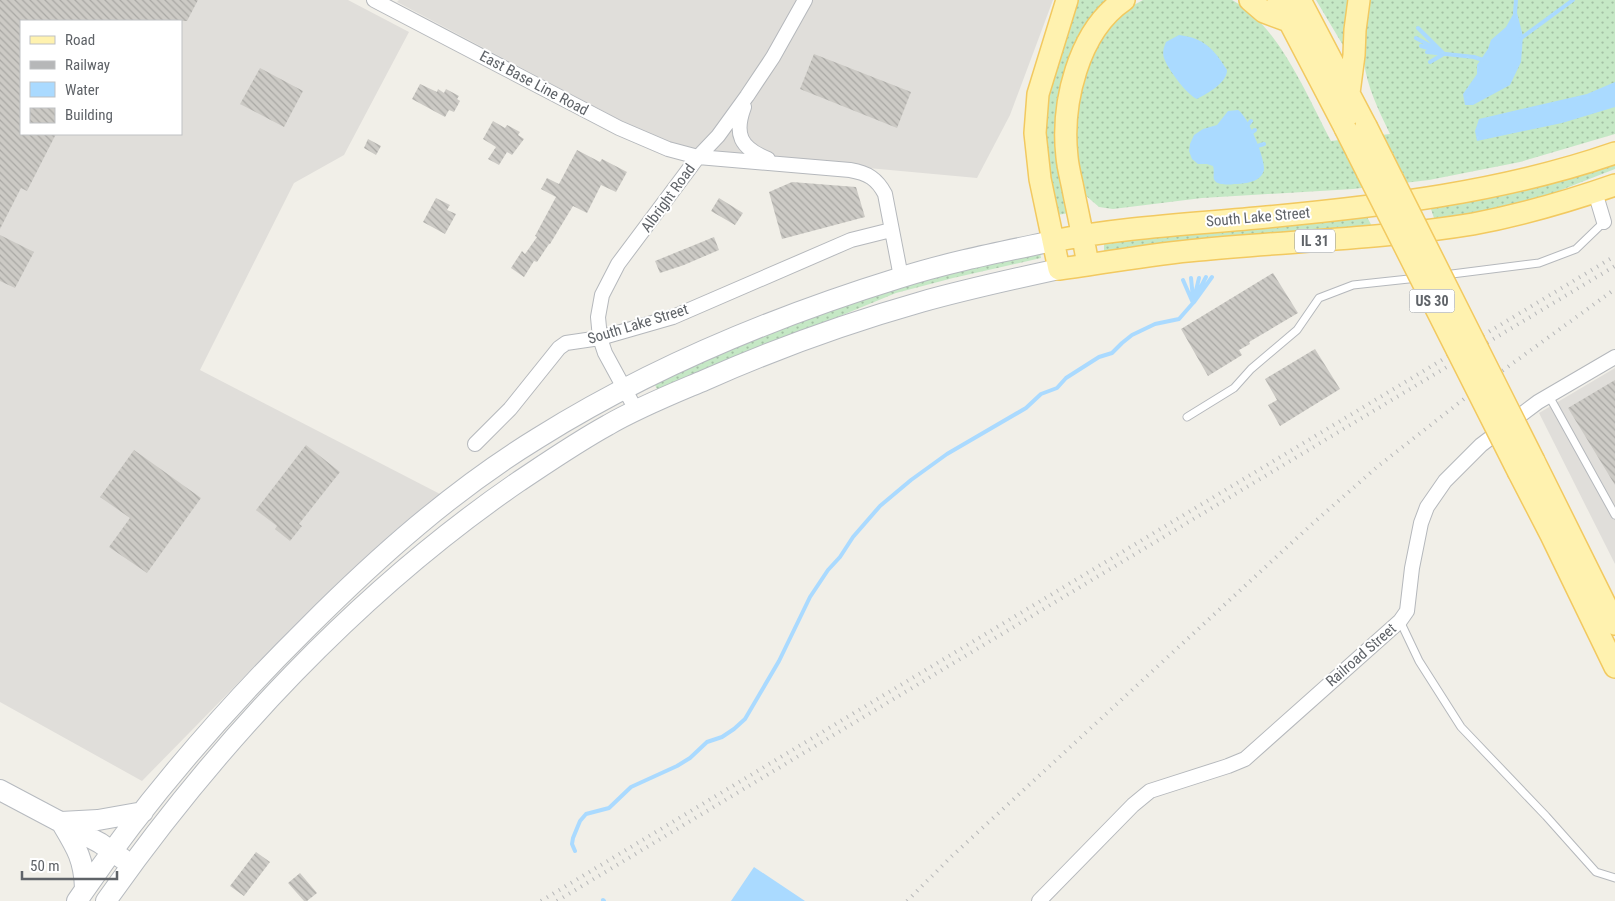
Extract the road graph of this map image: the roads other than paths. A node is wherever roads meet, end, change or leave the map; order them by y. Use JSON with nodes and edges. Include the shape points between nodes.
{"nodes":[{"id":1,"x":374,"y":0,"type":"edge"},
{"id":2,"x":805,"y":0,"type":"edge"},
{"id":3,"x":1067,"y":0,"type":"edge"},
{"id":4,"x":1124,"y":0,"type":"edge"},
{"id":5,"x":1250,"y":0,"type":"edge"},
{"id":6,"x":1278,"y":0,"type":"edge"},
{"id":7,"x":1300,"y":0,"type":"edge"},
{"id":8,"x":1359,"y":0,"type":"edge"},
{"id":9,"x":1291,"y":22,"type":"junction"},
{"id":10,"x":1349,"y":93,"type":"junction"},
{"id":11,"x":747,"y":96,"type":"junction"},
{"id":12,"x":1615,"y":153,"type":"edge"},
{"id":13,"x":698,"y":157,"type":"junction"},
{"id":14,"x":778,"y":164,"type":"junction"},
{"id":15,"x":1615,"y":184,"type":"edge"},
{"id":16,"x":1594,"y":192,"type":"junction"},
{"id":17,"x":1604,"y":222,"type":"joint"},
{"id":18,"x":891,"y":230,"type":"junction"},
{"id":19,"x":1083,"y":235,"type":"junction"},
{"id":20,"x":1053,"y":241,"type":"junction"},
{"id":21,"x":1088,"y":265,"type":"junction"},
{"id":22,"x":1059,"y":269,"type":"junction"},
{"id":23,"x":901,"y":277,"type":"junction"},
{"id":24,"x":600,"y":338,"type":"junction"},
{"id":25,"x":1615,"y":357,"type":"edge"},
{"id":26,"x":624,"y":389,"type":"junction"},
{"id":27,"x":1549,"y":396,"type":"junction"},
{"id":28,"x":636,"y":410,"type":"junction"},
{"id":29,"x":1187,"y":417,"type":"dead end"},
{"id":30,"x":475,"y":444,"type":"dead end"},
{"id":31,"x":1527,"y":467,"type":"junction"},
{"id":32,"x":1615,"y":515,"type":"edge"},
{"id":33,"x":1400,"y":621,"type":"junction"},
{"id":34,"x":1615,"y":624,"type":"edge"},
{"id":35,"x":1615,"y":667,"type":"edge"},
{"id":36,"x":0,"y":790,"type":"edge"},
{"id":37,"x":143,"y":812,"type":"junction"},
{"id":38,"x":61,"y":822,"type":"junction"},
{"id":39,"x":113,"y":851,"type":"junction"},
{"id":40,"x":132,"y":866,"type":"junction"},
{"id":41,"x":1614,"y":875,"type":"edge"},
{"id":42,"x":81,"y":895,"type":"edge"},
{"id":43,"x":106,"y":901,"type":"edge"},
{"id":44,"x":1039,"y":901,"type":"edge"}],
"edges":[{"from":1,"to":13,"type":"street","name":"East Base Line Road","via":[[619,128],[668,149]]},
{"from":2,"to":11,"type":"street","name":"Albright Road","via":[[773,58]]},
{"from":3,"to":20,"type":"main road","via":[[1043,75],[1036,115],[1036,154]]},
{"from":4,"to":19,"type":"main road","via":[[1093,32],[1079,59],[1072,86],[1066,157]]},
{"from":5,"to":9,"type":"main road","via":[[1264,12]]},
{"from":6,"to":9,"type":"main road","number":"US 30"},
{"from":7,"to":10,"type":"main road","number":"US 30"},
{"from":8,"to":10,"type":"main road"},
{"from":9,"to":31,"type":"main road","number":"US 30","bridge":true},
{"from":10,"to":31,"type":"main road","number":"US 30","bridge":true},
{"from":11,"to":13,"type":"street","name":"Albright Road"},
{"from":11,"to":14,"type":"street","via":[[739,119],[739,135],[755,154]]},
{"from":12,"to":19,"type":"main road","name":"South Lake Street","number":"IL 31","via":[[1563,169],[1442,195],[1356,208]]},
{"from":13,"to":14,"type":"street","name":"East Base Line Road"},
{"from":13,"to":24,"type":"street","name":"Albright Road","via":[[609,279],[599,305]]},
{"from":14,"to":18,"type":"street","name":"East Base Line Road","via":[[850,170],[874,178],[886,194]]},
{"from":15,"to":16,"type":"main road","name":"South Lake Street","number":"IL 31"},
{"from":16,"to":17,"type":"street"},
{"from":16,"to":21,"type":"main road","name":"South Lake Street","number":"IL 31","via":[[1541,208],[1454,227],[1197,250]]},
{"from":17,"to":29,"type":"lane","via":[[1576,249],[1539,264],[1353,286],[1319,298],[1297,330],[1234,388]]},
{"from":18,"to":23,"type":"street","name":"East Base Line Road"},
{"from":18,"to":24,"type":"street","name":"South Lake Street","via":[[851,240],[673,317]]},
{"from":19,"to":20,"type":"main road","name":"South Lake Street","number":"IL 31"},
{"from":19,"to":21,"type":"main road"},
{"from":20,"to":22,"type":"main road"},
{"from":20,"to":23,"type":"main road","name":"South Lake Street","number":"IL 31"},
{"from":21,"to":22,"type":"main road","name":"South Lake Street","number":"IL 31"},
{"from":22,"to":28,"type":"main road","name":"South Lake Street","number":"IL 31","via":[[922,302],[795,343]]},
{"from":23,"to":26,"type":"main road","number":"IL 31","via":[[761,326]]},
{"from":24,"to":26,"type":"street","name":"Albright Road"},
{"from":24,"to":30,"type":"street","name":"South Lake Street","via":[[559,348],[510,409]]},
{"from":25,"to":27,"type":"street","name":"Railroad Street"},
{"from":26,"to":28,"type":"street","name":"Albright Road"},
{"from":26,"to":37,"type":"main road","number":"IL 31","via":[[540,436],[490,469],[378,559],[275,659]]},
{"from":27,"to":32,"type":"lane"},
{"from":27,"to":33,"type":"street","name":"Railroad Street","via":[[1481,445],[1445,481],[1427,507],[1412,568],[1407,611]]},
{"from":28,"to":40,"type":"main road","number":"IL 31","via":[[571,447],[494,499],[387,584],[324,643],[244,728]]},
{"from":31,"to":34,"type":"main road","number":"US 30"},
{"from":31,"to":35,"type":"main road","number":"US 30","via":[[1551,535]]},
{"from":33,"to":41,"type":"lane","via":[[1419,661],[1461,727],[1596,872]]},
{"from":33,"to":44,"type":"street","name":"Railroad Street","via":[[1244,759],[1150,791]]},
{"from":36,"to":38,"type":"main road"},
{"from":37,"to":38,"type":"main road"},
{"from":37,"to":39,"type":"main road","number":"IL 31"},
{"from":38,"to":39,"type":"main road"},
{"from":38,"to":42,"type":"main road","via":[[81,857],[84,871]]},
{"from":39,"to":40,"type":"main road"},
{"from":39,"to":42,"type":"main road","number":"IL 31"},
{"from":40,"to":43,"type":"main road","number":"IL 31"}]}
